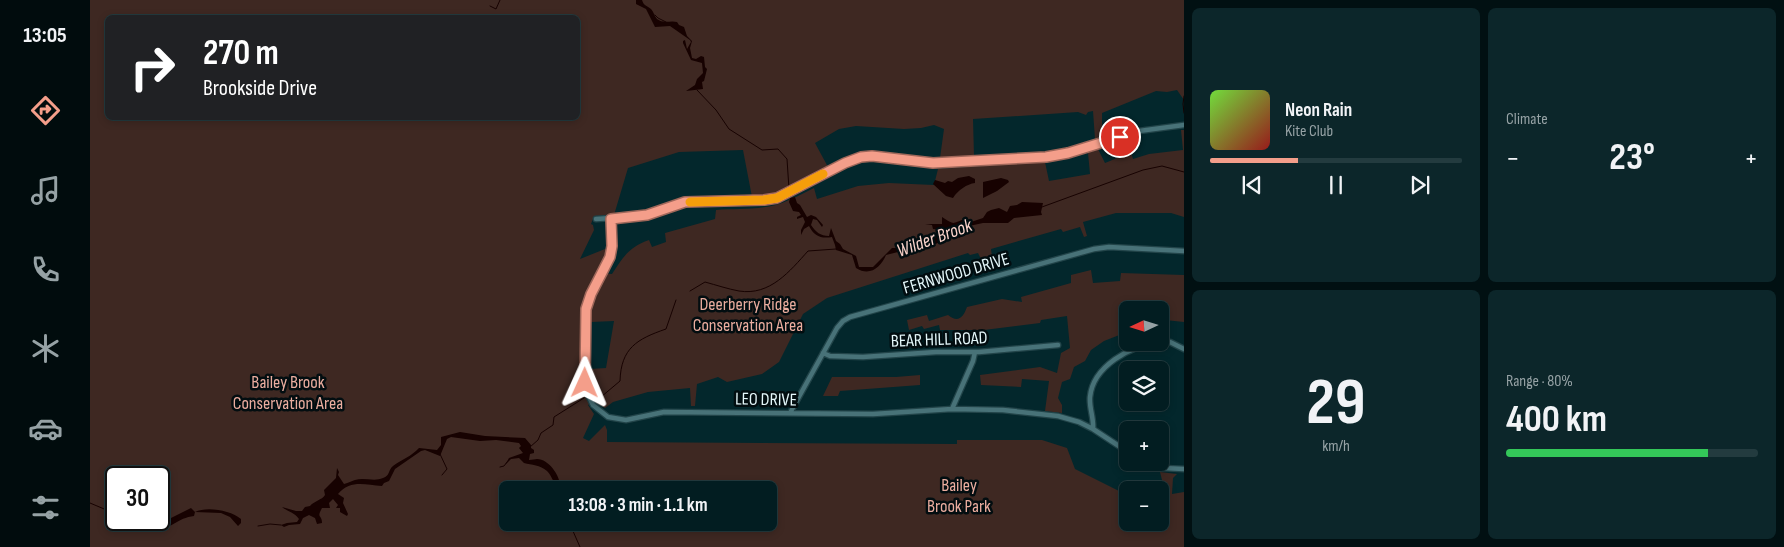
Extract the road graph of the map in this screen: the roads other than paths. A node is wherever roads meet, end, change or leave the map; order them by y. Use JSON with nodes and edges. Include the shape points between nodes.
{"nodes":[{"id":1,"x":1184,"y":125,"type":"edge"},
{"id":2,"x":596,"y":219,"type":"dead end"},
{"id":3,"x":611,"y":219,"type":"junction"},
{"id":4,"x":1184,"y":251,"type":"edge"},
{"id":5,"x":1169,"y":343,"type":"edge"},
{"id":6,"x":1058,"y":345,"type":"dead end"},
{"id":7,"x":1184,"y":349,"type":"edge"},
{"id":8,"x":1133,"y":351,"type":"edge"},
{"id":9,"x":974,"y":352,"type":"junction"},
{"id":10,"x":822,"y":353,"type":"junction"},
{"id":11,"x":952,"y":409,"type":"junction"},
{"id":12,"x":790,"y":413,"type":"junction"},
{"id":13,"x":1094,"y":429,"type":"junction"},
{"id":14,"x":1119,"y":446,"type":"edge"},
{"id":15,"x":1169,"y":468,"type":"edge"},
{"id":16,"x":1184,"y":469,"type":"edge"}],
"edges":[{"from":1,"to":3,"type":"street","via":[[1139,130],[1055,156],[933,163],[861,157],[786,194],[764,200],[685,202],[647,215]]},
{"from":2,"to":3,"type":"street"},
{"from":3,"to":12,"type":"street","name":"LEO DRIVE","via":[[610,257],[589,299],[586,314],[585,387],[596,408],[608,417],[620,420],[664,412]]},
{"from":4,"to":10,"type":"street","name":"FERNWOOD DRIVE","via":[[1094,249],[850,317],[841,322]]},
{"from":5,"to":7,"type":"street"},
{"from":6,"to":9,"type":"street","name":"BEAR HILL ROAD"},
{"from":8,"to":13,"type":"street","via":[[1101,370],[1093,384],[1090,395]]},
{"from":9,"to":10,"type":"street","name":"BEAR HILL ROAD","via":[[856,357]]},
{"from":9,"to":11,"type":"street"},
{"from":10,"to":12,"type":"street","name":"FERNWOOD DRIVE"},
{"from":11,"to":12,"type":"street","name":"LEO DRIVE","via":[[873,414]]},
{"from":11,"to":13,"type":"street","name":"LEO DRIVE","via":[[1045,415]]},
{"from":13,"to":14,"type":"street","name":"LEO DRIVE"},
{"from":15,"to":16,"type":"street"}]}
